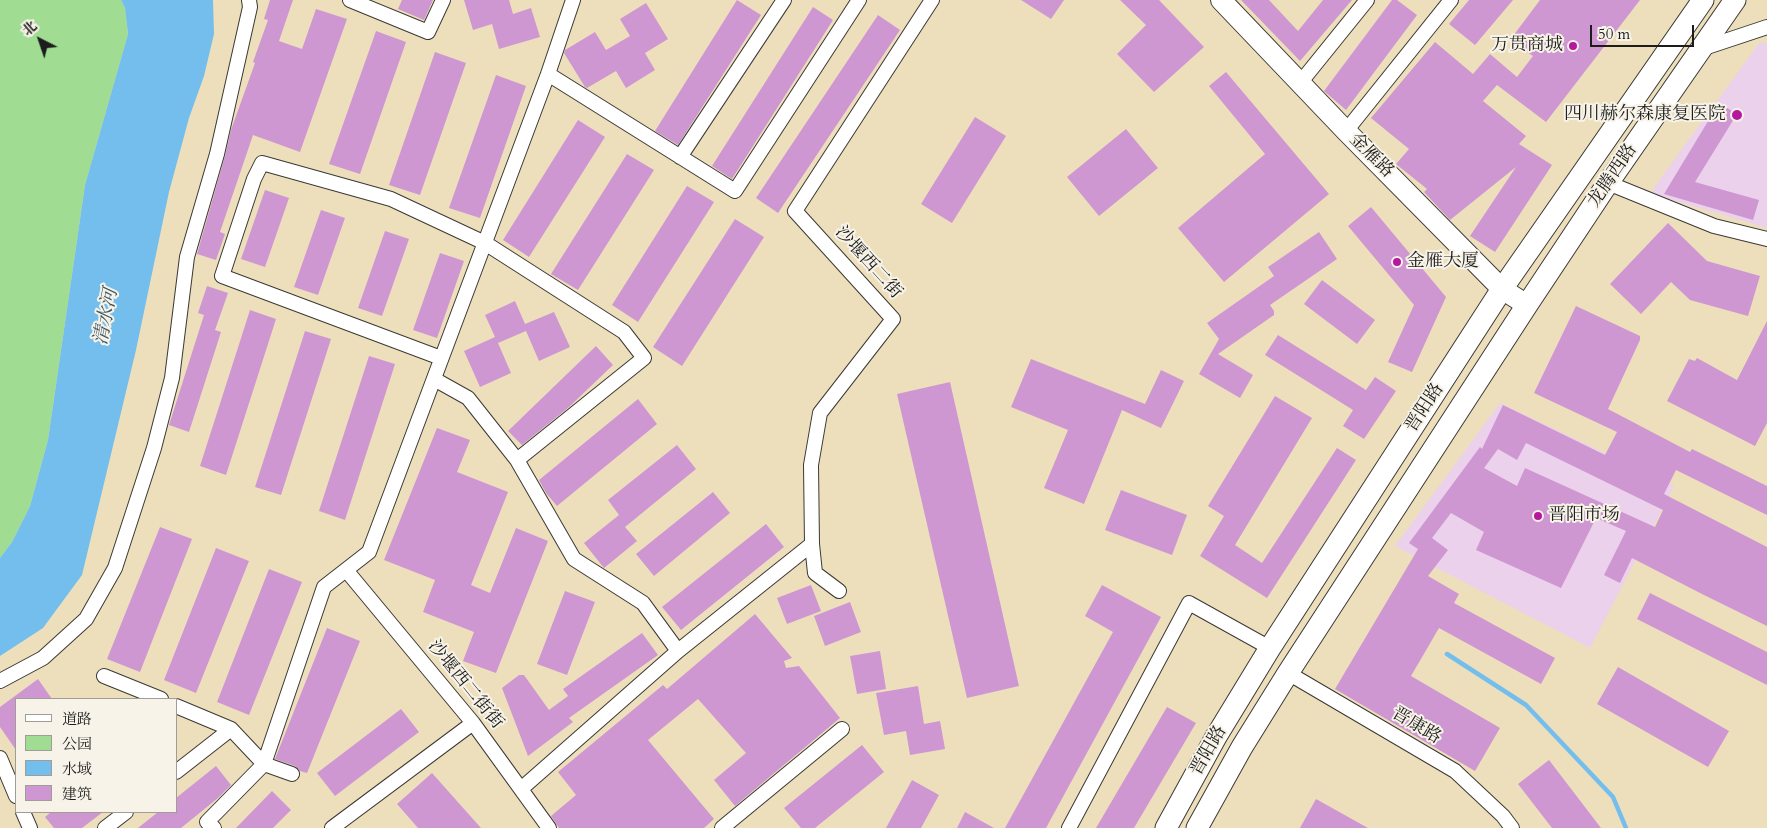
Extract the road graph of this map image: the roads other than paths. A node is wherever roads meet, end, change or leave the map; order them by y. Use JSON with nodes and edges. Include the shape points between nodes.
{"nodes":[{"id":1,"x":249,"y":0,"type":"edge"},
{"id":2,"x":350,"y":0,"type":"edge"},
{"id":3,"x":443,"y":0,"type":"edge"},
{"id":4,"x":572,"y":0,"type":"edge"},
{"id":5,"x":784,"y":0,"type":"edge"},
{"id":6,"x":860,"y":0,"type":"edge"},
{"id":7,"x":932,"y":0,"type":"edge"},
{"id":8,"x":1221,"y":0,"type":"edge"},
{"id":9,"x":1367,"y":0,"type":"edge"},
{"id":10,"x":1451,"y":0,"type":"edge"},
{"id":11,"x":1703,"y":0,"type":"edge"},
{"id":12,"x":1735,"y":0,"type":"edge"},
{"id":13,"x":1767,"y":27,"type":"edge"},
{"id":14,"x":1701,"y":49,"type":"junction"},
{"id":15,"x":548,"y":74,"type":"junction"},
{"id":16,"x":1300,"y":82,"type":"junction"},
{"id":17,"x":1346,"y":131,"type":"junction"},
{"id":18,"x":680,"y":157,"type":"junction"},
{"id":19,"x":1608,"y":183,"type":"junction"},
{"id":20,"x":1767,"y":239,"type":"edge"},
{"id":21,"x":484,"y":243,"type":"junction"},
{"id":22,"x":1502,"y":289,"type":"junction"},
{"id":23,"x":1527,"y":305,"type":"junction"},
{"id":24,"x":442,"y":358,"type":"junction"},
{"id":25,"x":434,"y":379,"type":"junction"},
{"id":26,"x":517,"y":460,"type":"junction"},
{"id":27,"x":812,"y":544,"type":"junction"},
{"id":28,"x":346,"y":570,"type":"junction"},
{"id":29,"x":839,"y":591,"type":"dead end"},
{"id":30,"x":1270,"y":648,"type":"junction"},
{"id":31,"x":678,"y":651,"type":"junction"},
{"id":32,"x":1288,"y":672,"type":"junction"},
{"id":33,"x":104,"y":676,"type":"dead end"},
{"id":34,"x":0,"y":681,"type":"edge"},
{"id":35,"x":159,"y":698,"type":"edge"},
{"id":36,"x":178,"y":707,"type":"edge"},
{"id":37,"x":473,"y":723,"type":"junction"},
{"id":38,"x":231,"y":729,"type":"junction"},
{"id":39,"x":842,"y":729,"type":"dead end"},
{"id":40,"x":0,"y":758,"type":"edge"},
{"id":41,"x":264,"y":764,"type":"junction"},
{"id":42,"x":178,"y":770,"type":"edge"},
{"id":43,"x":292,"y":774,"type":"dead end"},
{"id":44,"x":521,"y":789,"type":"junction"},
{"id":45,"x":15,"y":794,"type":"edge"},
{"id":46,"x":23,"y":813,"type":"edge"},
{"id":47,"x":125,"y":813,"type":"edge"},
{"id":48,"x":30,"y":828,"type":"edge"},
{"id":49,"x":105,"y":828,"type":"edge"},
{"id":50,"x":214,"y":828,"type":"edge"},
{"id":51,"x":332,"y":828,"type":"edge"},
{"id":52,"x":549,"y":828,"type":"edge"},
{"id":53,"x":722,"y":828,"type":"edge"},
{"id":54,"x":1069,"y":828,"type":"edge"},
{"id":55,"x":1166,"y":828,"type":"edge"},
{"id":56,"x":1197,"y":828,"type":"edge"},
{"id":57,"x":1512,"y":828,"type":"edge"}],
"edges":[{"from":1,"to":34,"type":"street","via":[[217,154],[187,257],[172,378],[154,448],[115,568],[86,619],[43,658]]},
{"from":2,"to":3,"type":"street","via":[[428,32]]},
{"from":4,"to":15,"type":"street"},
{"from":5,"to":18,"type":"street"},
{"from":6,"to":18,"type":"street","via":[[735,191]]},
{"from":7,"to":27,"type":"street","name":"沙堰西二街","via":[[795,211],[893,319],[820,413],[811,465]]},
{"from":8,"to":16,"type":"street","name":"金雁路"},
{"from":9,"to":16,"type":"street"},
{"from":10,"to":17,"type":"street"},
{"from":11,"to":22,"type":"main road","name":"晋阳路"},
{"from":12,"to":14,"type":"main road","name":"龙腾西路"},
{"from":13,"to":14,"type":"street"},
{"from":14,"to":19,"type":"main road","name":"龙腾西路"},
{"from":15,"to":18,"type":"street"},
{"from":15,"to":21,"type":"street"},
{"from":16,"to":17,"type":"street","name":"金雁路"},
{"from":17,"to":22,"type":"street","name":"金雁路"},
{"from":19,"to":20,"type":"street","via":[[1714,226]]},
{"from":19,"to":23,"type":"main road","name":"龙腾西路"},
{"from":21,"to":24,"type":"street"},
{"from":21,"to":24,"type":"street","via":[[390,199],[262,163],[254,179],[222,276]]},
{"from":21,"to":26,"type":"street","via":[[624,332],[644,358]]},
{"from":22,"to":23,"type":"street","name":"金雁路"},
{"from":22,"to":30,"type":"main road","name":"晋阳路"},
{"from":23,"to":32,"type":"main road","name":"晋阳路"},
{"from":24,"to":25,"type":"street"},
{"from":25,"to":26,"type":"street","via":[[468,398]]},
{"from":25,"to":28,"type":"street","via":[[369,552]]},
{"from":26,"to":31,"type":"street","via":[[574,559],[643,603]]},
{"from":27,"to":29,"type":"street","name":"沙堰西二街","via":[[815,572]]},
{"from":27,"to":31,"type":"street"},
{"from":28,"to":37,"type":"street","name":"沙堰西二街街"},
{"from":28,"to":41,"type":"street","via":[[324,587]]},
{"from":30,"to":54,"type":"street","via":[[1189,603]]},
{"from":30,"to":55,"type":"main road","name":"晋阳路"},
{"from":31,"to":44,"type":"street"},
{"from":32,"to":56,"type":"main road","name":"晋阳路"},
{"from":32,"to":57,"type":"street","name":"晋康路","via":[[1455,771]]},
{"from":33,"to":35,"type":"street"},
{"from":36,"to":38,"type":"street"},
{"from":37,"to":44,"type":"street","name":"沙堰西二街街"},
{"from":37,"to":51,"type":"street"},
{"from":38,"to":41,"type":"street"},
{"from":38,"to":42,"type":"street"},
{"from":39,"to":53,"type":"street"},
{"from":40,"to":45,"type":"street"},
{"from":41,"to":43,"type":"street"},
{"from":41,"to":50,"type":"street","via":[[207,822]]},
{"from":44,"to":52,"type":"street","name":"沙堰西二街街"},
{"from":46,"to":48,"type":"street"},
{"from":47,"to":49,"type":"street"}]}
